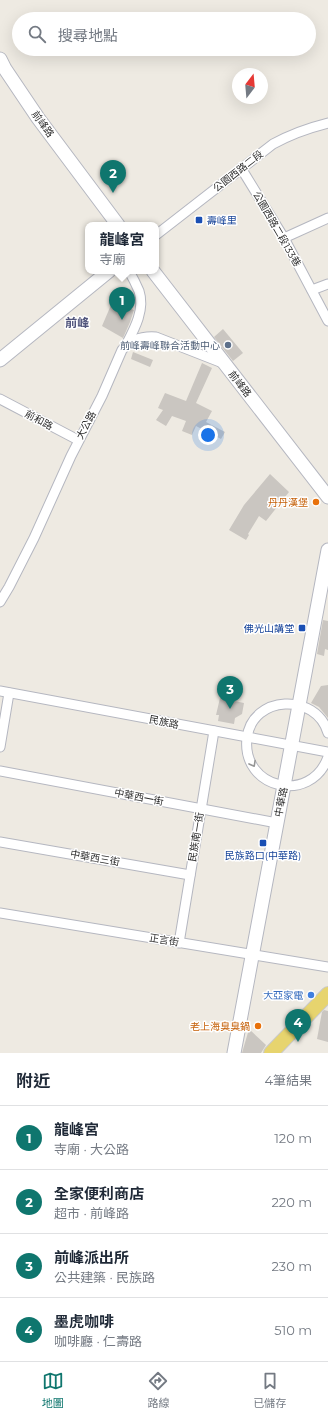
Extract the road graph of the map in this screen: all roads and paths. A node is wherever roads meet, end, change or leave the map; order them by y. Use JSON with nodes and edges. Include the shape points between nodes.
{"nodes":[{"id":1,"x":2,"y":66,"type":"edge"},
{"id":2,"x":328,"y":123,"type":"edge"},
{"id":3,"x":241,"y":168,"type":"junction"},
{"id":4,"x":328,"y":218,"type":"edge"},
{"id":5,"x":116,"y":222,"type":"edge"},
{"id":6,"x":159,"y":233,"type":"edge"},
{"id":7,"x":284,"y":238,"type":"junction"},
{"id":8,"x":105,"y":274,"type":"edge"},
{"id":9,"x":131,"y":274,"type":"edge"},
{"id":10,"x":155,"y":274,"type":"edge"},
{"id":11,"x":328,"y":284,"type":"edge"},
{"id":12,"x":312,"y":290,"type":"junction"},
{"id":13,"x":328,"y":321,"type":"edge"},
{"id":14,"x":126,"y":344,"type":"junction"},
{"id":15,"x":0,"y":360,"type":"edge"},
{"id":16,"x":225,"y":365,"type":"junction"},
{"id":17,"x":0,"y":399,"type":"edge"},
{"id":18,"x":78,"y":440,"type":"junction"},
{"id":19,"x":328,"y":497,"type":"edge"},
{"id":20,"x":328,"y":550,"type":"edge"},
{"id":21,"x":0,"y":602,"type":"edge"},
{"id":22,"x":4,"y":692,"type":"edge"},
{"id":23,"x":299,"y":704,"type":"junction"},
{"id":24,"x":214,"y":731,"type":"junction"},
{"id":25,"x":328,"y":733,"type":"edge"},
{"id":26,"x":247,"y":737,"type":"junction"},
{"id":27,"x":292,"y":745,"type":"junction"},
{"id":28,"x":0,"y":747,"type":"edge"},
{"id":29,"x":328,"y":752,"type":"edge"},
{"id":30,"x":328,"y":756,"type":"edge"},
{"id":31,"x":0,"y":771,"type":"edge"},
{"id":32,"x":284,"y":786,"type":"junction"},
{"id":33,"x":201,"y":809,"type":"junction"},
{"id":34,"x":277,"y":823,"type":"junction"},
{"id":35,"x":0,"y":842,"type":"edge"},
{"id":36,"x":190,"y":875,"type":"junction"},
{"id":37,"x":0,"y":913,"type":"edge"},
{"id":38,"x":179,"y":943,"type":"junction"},
{"id":39,"x":253,"y":955,"type":"junction"},
{"id":40,"x":328,"y":968,"type":"edge"},
{"id":41,"x":328,"y":994,"type":"edge"},
{"id":42,"x":234,"y":1053,"type":"edge"},
{"id":43,"x":271,"y":1053,"type":"edge"}],
"edges":[{"from":1,"to":5,"type":"main road","name":"前峰路"},
{"from":2,"to":3,"type":"street","name":"公園西路二段","via":[[290,135],[273,144]]},
{"from":3,"to":6,"type":"street","name":"公園西路二段"},
{"from":3,"to":7,"type":"street","name":"公園西路二段133巷"},
{"from":4,"to":7,"type":"street"},
{"from":7,"to":12,"type":"street","name":"公園西路二段133巷"},
{"from":8,"to":15,"type":"main road"},
{"from":9,"to":14,"type":"street","name":"大公路","via":[[141,304],[135,329]]},
{"from":10,"to":16,"type":"main road","name":"前峰路"},
{"from":11,"to":12,"type":"street"},
{"from":12,"to":13,"type":"street","name":"公園西路二段133巷"},
{"from":14,"to":16,"type":"street","via":[[136,338],[156,337]]},
{"from":14,"to":18,"type":"street","name":"大公路"},
{"from":16,"to":19,"type":"main road","name":"前峰路"},
{"from":17,"to":18,"type":"street","name":"前和路"},
{"from":18,"to":21,"type":"street","name":"大公路","via":[[34,538]]},
{"from":20,"to":23,"type":"main road","name":"中華路"},
{"from":22,"to":24,"type":"street","name":"民族路"},
{"from":22,"to":28,"type":"street"},
{"from":23,"to":25,"type":"street","via":[[319,716]]},
{"from":23,"to":26,"type":"street","via":[[283,703],[270,707],[260,714]]},
{"from":23,"to":27,"type":"main road","name":"中華路"},
{"from":24,"to":26,"type":"street","name":"民族路"},
{"from":24,"to":33,"type":"street","name":"民族南一街"},
{"from":26,"to":27,"type":"street","name":"民族路"},
{"from":26,"to":32,"type":"street","one_way":true,"via":[[247,750],[251,763],[258,773],[268,781]]},
{"from":27,"to":29,"type":"street","name":"民族路"},
{"from":27,"to":32,"type":"main road","name":"中華路"},
{"from":30,"to":32,"type":"street","via":[[317,775],[294,786]]},
{"from":31,"to":33,"type":"street","name":"中華西一街"},
{"from":32,"to":34,"type":"main road","name":"中華路"},
{"from":33,"to":34,"type":"street","name":"中華西一街"},
{"from":33,"to":36,"type":"street","name":"民族南一街"},
{"from":34,"to":39,"type":"main road","name":"中華路"},
{"from":35,"to":36,"type":"street","name":"中華西三街"},
{"from":36,"to":38,"type":"street","name":"民族南一街"},
{"from":37,"to":38,"type":"street","name":"正言街"},
{"from":38,"to":39,"type":"street","name":"正言街"},
{"from":39,"to":40,"type":"street","name":"正言街"},
{"from":39,"to":42,"type":"main road","name":"中華路"},
{"from":41,"to":43,"type":"main road"}]}
